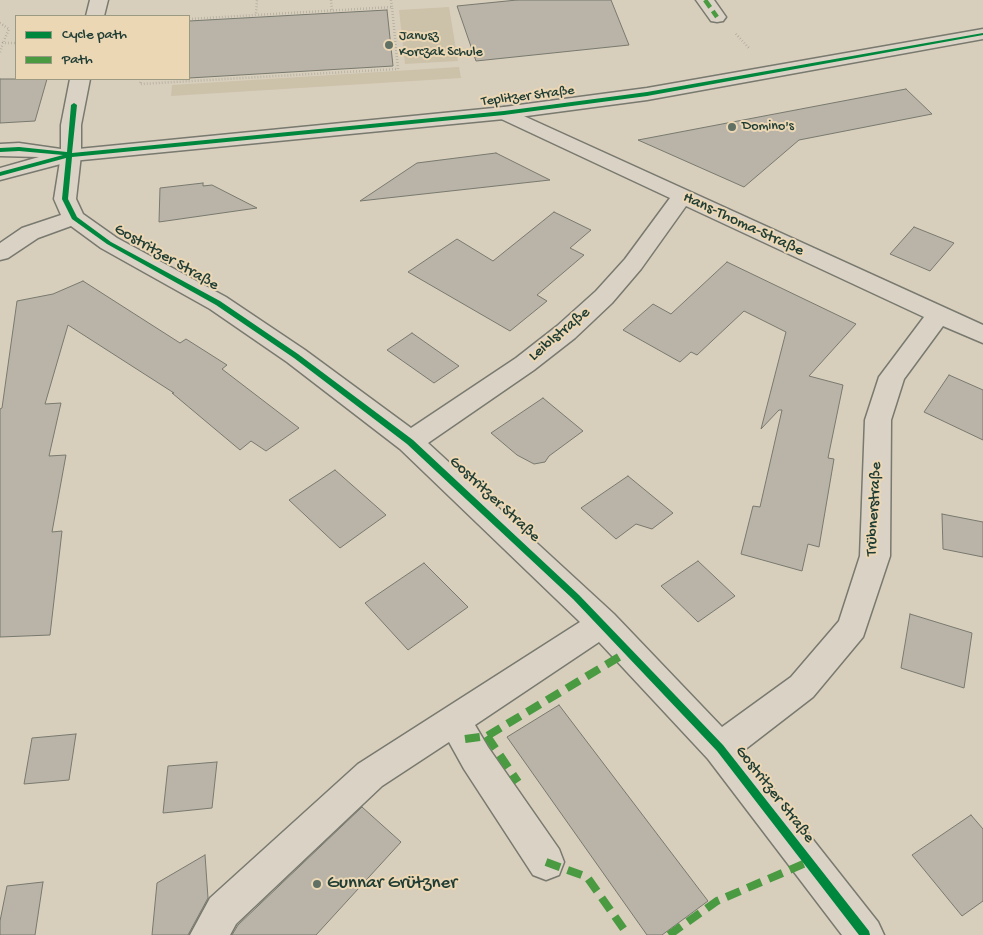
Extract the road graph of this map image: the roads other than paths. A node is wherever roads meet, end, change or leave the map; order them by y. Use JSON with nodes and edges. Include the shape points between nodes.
{"nodes":[{"id":1,"x":100,"y":0,"type":"edge"},
{"id":2,"x":706,"y":0,"type":"edge"},
{"id":3,"x":95,"y":15,"type":"edge"},
{"id":4,"x":717,"y":17,"type":"road end"},
{"id":5,"x":983,"y":34,"type":"edge"},
{"id":6,"x":80,"y":80,"type":"edge"},
{"id":7,"x":504,"y":113,"type":"junction"},
{"id":8,"x":0,"y":150,"type":"edge"},
{"id":9,"x":71,"y":155,"type":"junction"},
{"id":10,"x":0,"y":174,"type":"edge"},
{"id":11,"x":682,"y":197,"type":"junction"},
{"id":12,"x":74,"y":218,"type":"junction"},
{"id":13,"x":0,"y":253,"type":"edge"},
{"id":14,"x":939,"y":315,"type":"junction"},
{"id":15,"x":983,"y":336,"type":"edge"},
{"id":16,"x":410,"y":442,"type":"junction"},
{"id":17,"x":603,"y":623,"type":"junction"},
{"id":18,"x":455,"y":720,"type":"junction"},
{"id":19,"x":720,"y":748,"type":"junction"},
{"id":20,"x":546,"y":862,"type":"dead end"},
{"id":21,"x":209,"y":935,"type":"edge"},
{"id":22,"x":865,"y":935,"type":"edge"}],
"edges":[{"from":1,"to":3,"type":"street"},
{"from":2,"to":4,"type":"street"},
{"from":5,"to":7,"type":"street","name":"Teplitzer Straße","via":[[647,94]]},
{"from":6,"to":9,"type":"street","via":[[71,125]]},
{"from":7,"to":9,"type":"street","name":"Teplitzer Straße"},
{"from":7,"to":11,"type":"street","name":"Hans-Thoma-Straße"},
{"from":8,"to":9,"type":"street","name":"Teplitzer Straße"},
{"from":9,"to":10,"type":"street","name":"Teplitzer Straße"},
{"from":9,"to":12,"type":"street","via":[[65,200]]},
{"from":11,"to":14,"type":"street","name":"Hans-Thoma-Straße"},
{"from":11,"to":16,"type":"street","name":"Leiblstraße","via":[[604,297],[566,332],[525,364]]},
{"from":12,"to":13,"type":"street","via":[[30,233]]},
{"from":12,"to":16,"type":"street","name":"Gostritzer Straße","via":[[109,243],[218,303],[296,356]]},
{"from":14,"to":15,"type":"street","name":"Hans-Thoma-Straße"},
{"from":14,"to":19,"type":"street","name":"Trübnerstraße","via":[[892,377],[878,420],[875,556],[852,628],[802,687]]},
{"from":16,"to":17,"type":"street","name":"Gostritzer Straße"},
{"from":17,"to":18,"type":"street"},
{"from":17,"to":19,"type":"street","name":"Gostritzer Straße"},
{"from":18,"to":20,"type":"street","via":[[476,758]]},
{"from":18,"to":21,"type":"street","via":[[370,775],[223,911]]},
{"from":19,"to":22,"type":"street","name":"Gostritzer Straße"}]}
